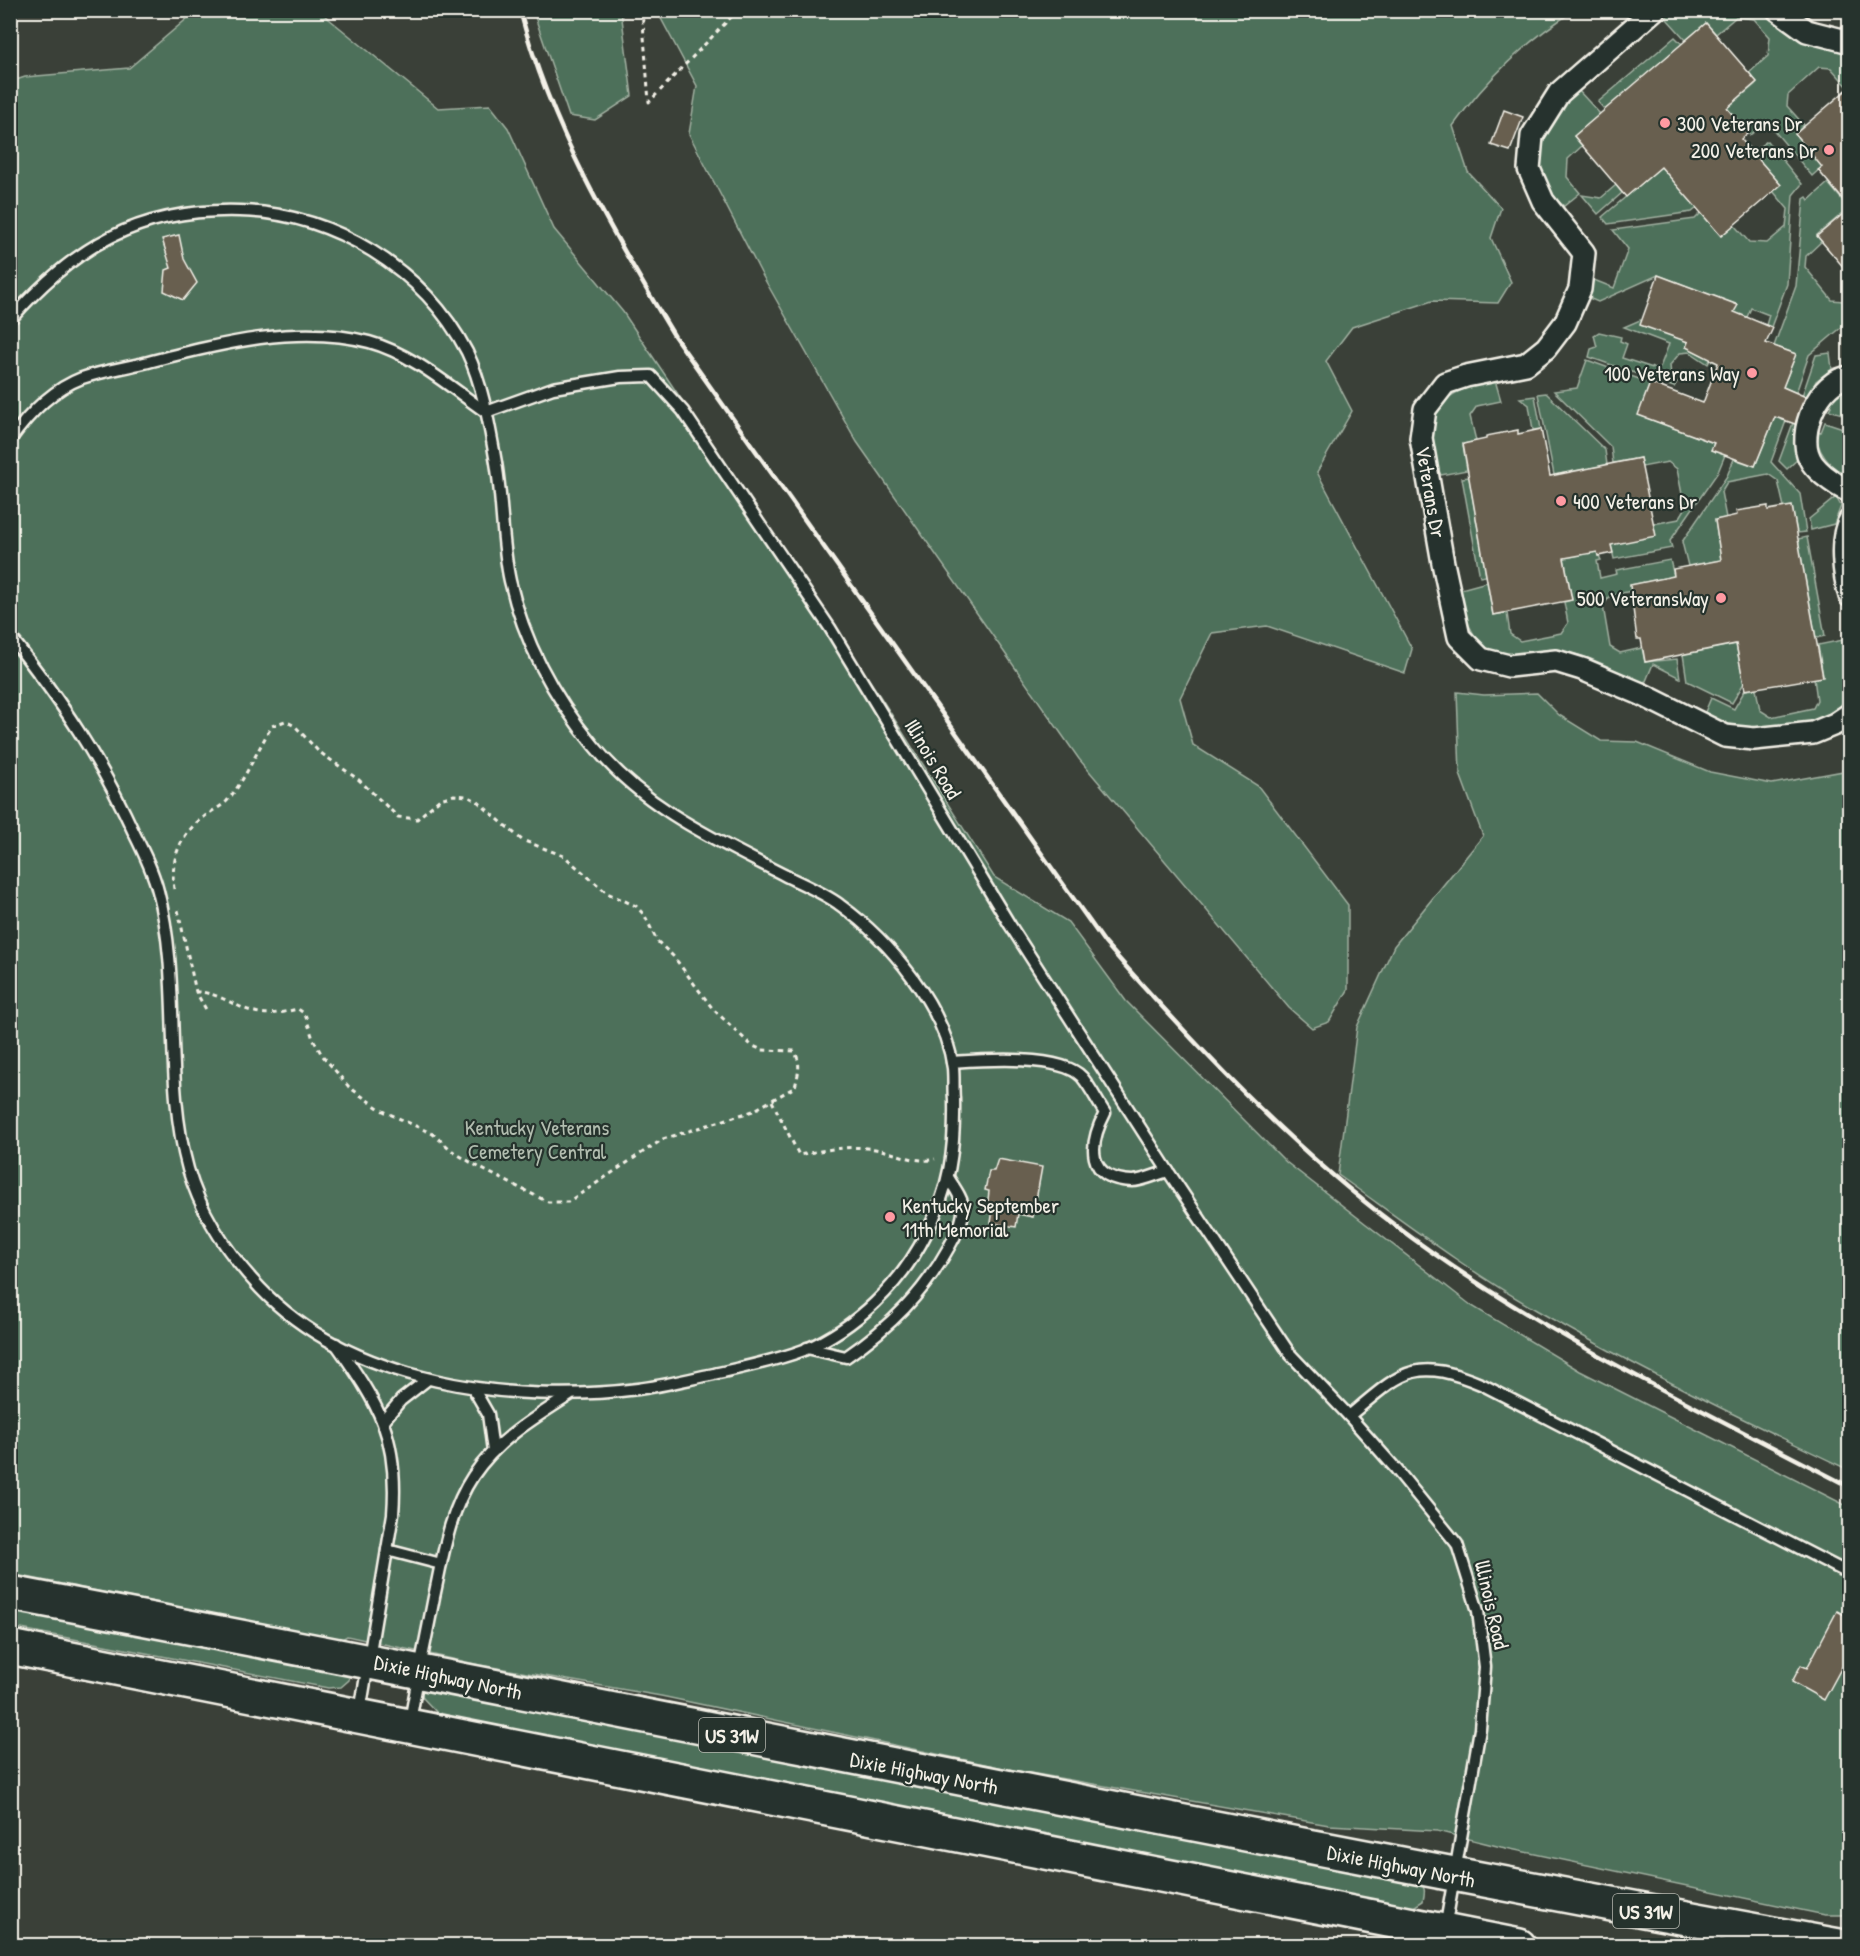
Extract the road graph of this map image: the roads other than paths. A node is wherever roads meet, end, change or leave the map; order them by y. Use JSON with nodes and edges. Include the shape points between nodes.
{"nodes":[{"id":1,"x":1654,"y":10,"type":"edge"},
{"id":2,"x":1778,"y":10,"type":"edge"},
{"id":3,"x":1850,"y":42,"type":"edge"},
{"id":4,"x":10,"y":320,"type":"edge"},
{"id":5,"x":1850,"y":377,"type":"edge"},
{"id":6,"x":486,"y":412,"type":"junction"},
{"id":7,"x":10,"y":440,"type":"edge"},
{"id":8,"x":1850,"y":491,"type":"edge"},
{"id":9,"x":1850,"y":520,"type":"edge"},
{"id":10,"x":1850,"y":596,"type":"edge"},
{"id":11,"x":10,"y":636,"type":"edge"},
{"id":12,"x":1850,"y":714,"type":"edge"},
{"id":13,"x":952,"y":1062,"type":"junction"},
{"id":14,"x":1168,"y":1171,"type":"junction"},
{"id":15,"x":949,"y":1179,"type":"junction"},
{"id":16,"x":336,"y":1343,"type":"junction"},
{"id":17,"x":807,"y":1348,"type":"junction"},
{"id":18,"x":428,"y":1379,"type":"junction"},
{"id":19,"x":473,"y":1388,"type":"junction"},
{"id":20,"x":570,"y":1395,"type":"junction"},
{"id":21,"x":1349,"y":1416,"type":"junction"},
{"id":22,"x":384,"y":1420,"type":"junction"},
{"id":23,"x":493,"y":1451,"type":"junction"},
{"id":24,"x":387,"y":1550,"type":"junction"},
{"id":25,"x":441,"y":1564,"type":"junction"},
{"id":26,"x":1850,"y":1574,"type":"edge"},
{"id":27,"x":10,"y":1593,"type":"edge"},
{"id":28,"x":10,"y":1647,"type":"edge"},
{"id":29,"x":369,"y":1660,"type":"junction"},
{"id":30,"x":419,"y":1671,"type":"junction"},
{"id":31,"x":360,"y":1714,"type":"junction"},
{"id":32,"x":410,"y":1726,"type":"junction"},
{"id":33,"x":1453,"y":1876,"type":"junction"},
{"id":34,"x":1444,"y":1932,"type":"junction"},
{"id":35,"x":1519,"y":1946,"type":"edge"},
{"id":36,"x":1839,"y":1946,"type":"edge"}],
"edges":[{"from":1,"to":12,"type":"street","name":"Veterans Dr","via":[[1559,93],[1532,136],[1528,168],[1543,201],[1584,253],[1580,289],[1565,323],[1546,348],[1526,364],[1445,384],[1425,409],[1421,438],[1459,637],[1481,659],[1509,666],[1556,661],[1641,694],[1725,735],[1754,739],[1813,733]]},
{"from":2,"to":3,"type":"street","via":[[1807,31]]},
{"from":4,"to":6,"type":"lane","via":[[74,258],[107,238],[162,217],[210,210],[291,217],[358,242],[422,290],[447,320],[470,358]]},
{"from":5,"to":8,"type":"street","via":[[1838,378],[1823,389],[1807,428],[1807,441],[1809,459],[1825,476]]},
{"from":6,"to":7,"type":"lane","via":[[414,362],[371,342],[327,334],[259,339],[194,350],[81,378],[52,396]]},
{"from":6,"to":13,"type":"lane","via":[[497,465],[510,579],[526,631],[544,674],[593,745],[621,776],[682,822],[838,903],[880,939],[912,975],[934,1014]]},
{"from":6,"to":14,"type":"lane","name":"Illinois Road","via":[[553,388],[620,376],[651,376],[683,411],[830,627],[1010,924]]},
{"from":9,"to":10,"type":"street","via":[[1845,528],[1845,554]]},
{"from":11,"to":16,"type":"lane","via":[[78,725],[116,794],[158,888],[174,1002],[179,1111],[187,1165],[202,1207],[224,1246],[260,1289]]},
{"from":13,"to":14,"type":"lane","via":[[1047,1062],[1080,1075],[1105,1113],[1094,1135],[1094,1156],[1101,1171],[1134,1181]]},
{"from":13,"to":15,"type":"lane","via":[[954,1131]]},
{"from":14,"to":21,"type":"lane","name":"Illinois Road","via":[[1290,1354]]},
{"from":15,"to":17,"type":"lane","via":[[936,1216],[896,1281],[865,1312]]},
{"from":15,"to":17,"type":"lane","via":[[964,1206],[962,1216],[941,1262],[910,1303],[879,1334],[846,1357]]},
{"from":16,"to":18,"type":"lane"},
{"from":16,"to":22,"type":"lane"},
{"from":17,"to":20,"type":"lane","via":[[767,1362],[654,1387]]},
{"from":18,"to":19,"type":"lane"},
{"from":18,"to":22,"type":"lane","via":[[401,1400]]},
{"from":19,"to":20,"type":"lane","via":[[506,1394]]},
{"from":19,"to":23,"type":"lane","via":[[488,1414]]},
{"from":20,"to":23,"type":"lane","via":[[512,1433]]},
{"from":21,"to":26,"type":"lane","via":[[1391,1380],[1425,1368],[1450,1371]]},
{"from":21,"to":33,"type":"lane","name":"lllinois Road","via":[[1457,1544],[1478,1611],[1485,1667],[1480,1729]]},
{"from":22,"to":24,"type":"lane","via":[[396,1481]]},
{"from":23,"to":25,"type":"lane","via":[[460,1500]]},
{"from":24,"to":25,"type":"lane"},
{"from":24,"to":29,"type":"lane"},
{"from":25,"to":30,"type":"lane"},
{"from":27,"to":29,"type":"highway","name":"Dixie Highway North","number":"US 31W"},
{"from":28,"to":31,"type":"highway","number":"US 31W"},
{"from":29,"to":30,"type":"highway","name":"Dixie Highway North","number":"US 31W"},
{"from":29,"to":31,"type":"lane"},
{"from":30,"to":32,"type":"lane"},
{"from":30,"to":33,"type":"highway","name":"Dixie Highway North","number":"US 31W"},
{"from":31,"to":32,"type":"highway","number":"US 31W"},
{"from":32,"to":34,"type":"highway","number":"US 31W"},
{"from":33,"to":34,"type":"lane","name":"lllinois Road"},
{"from":33,"to":36,"type":"highway","name":"Dixie Highway North","number":"US 31W"},
{"from":34,"to":35,"type":"highway","number":"US 31W"}]}
